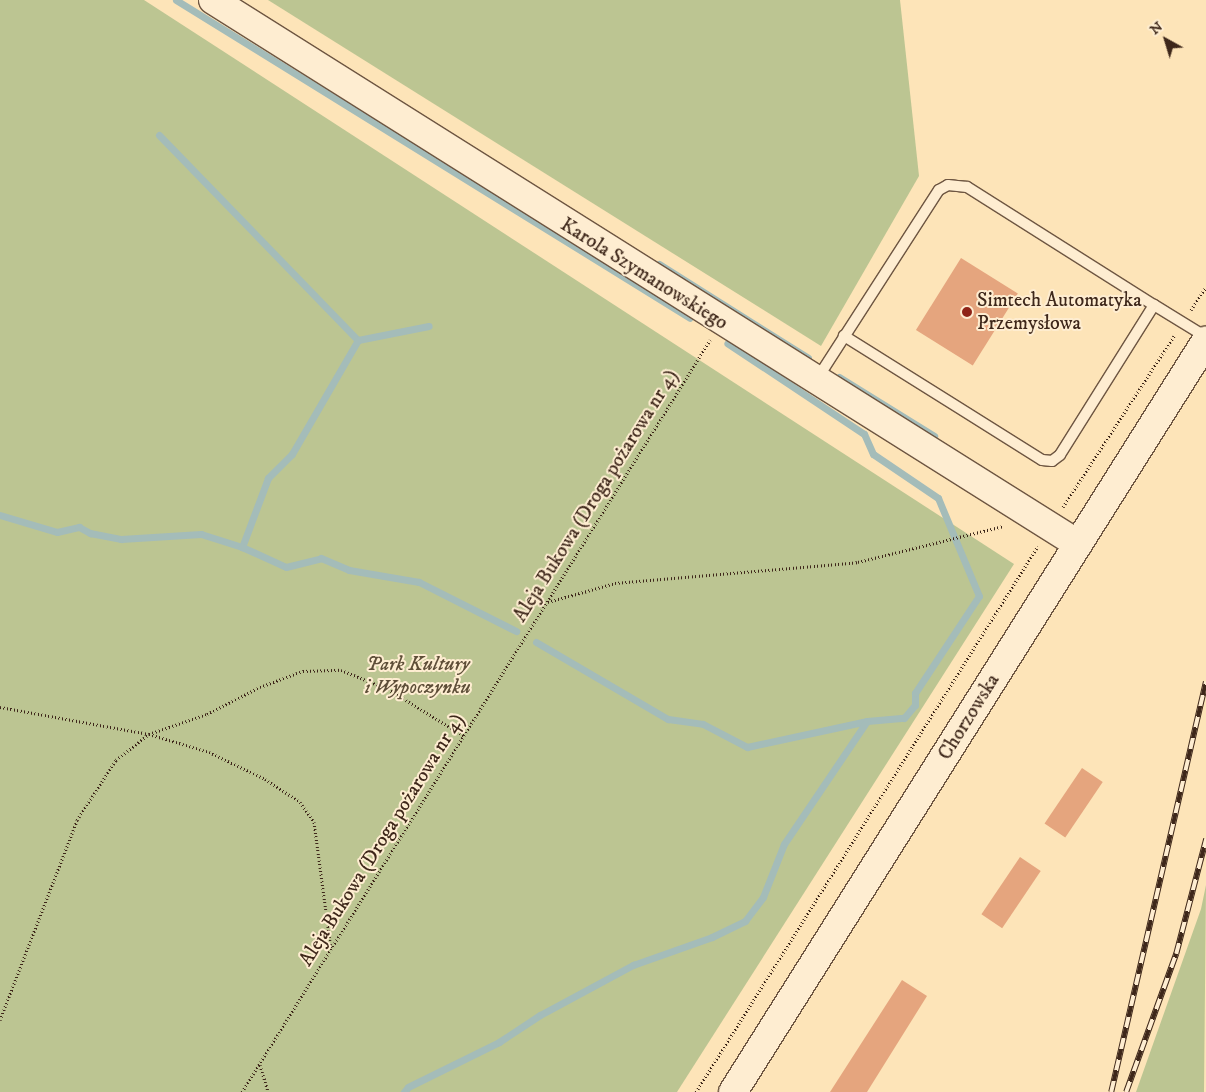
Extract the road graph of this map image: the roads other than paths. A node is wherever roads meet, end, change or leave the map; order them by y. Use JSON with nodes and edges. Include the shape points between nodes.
{"nodes":[{"id":1,"x":213,"y":0,"type":"edge"},
{"id":2,"x":1154,"y":305,"type":"junction"},
{"id":3,"x":844,"y":336,"type":"junction"},
{"id":4,"x":1206,"y":337,"type":"edge"},
{"id":5,"x":1206,"y":342,"type":"edge"},
{"id":6,"x":815,"y":382,"type":"junction"},
{"id":7,"x":1078,"y":544,"type":"junction"},
{"id":8,"x":733,"y":1092,"type":"edge"}],
"edges":[{"from":1,"to":6,"type":"street","name":"Karola Szymanowskiego"},
{"from":2,"to":3,"type":"lane","via":[[967,186],[957,184],[939,190]]},
{"from":2,"to":3,"type":"lane","via":[[1060,455],[1052,461],[1042,460]]},
{"from":2,"to":4,"type":"lane"},
{"from":3,"to":6,"type":"lane"},
{"from":5,"to":7,"type":"street","name":"Chorzowska"},
{"from":6,"to":7,"type":"street","name":"Karola Szymanowskiego"},
{"from":7,"to":8,"type":"street","name":"Chorzowska"}]}
